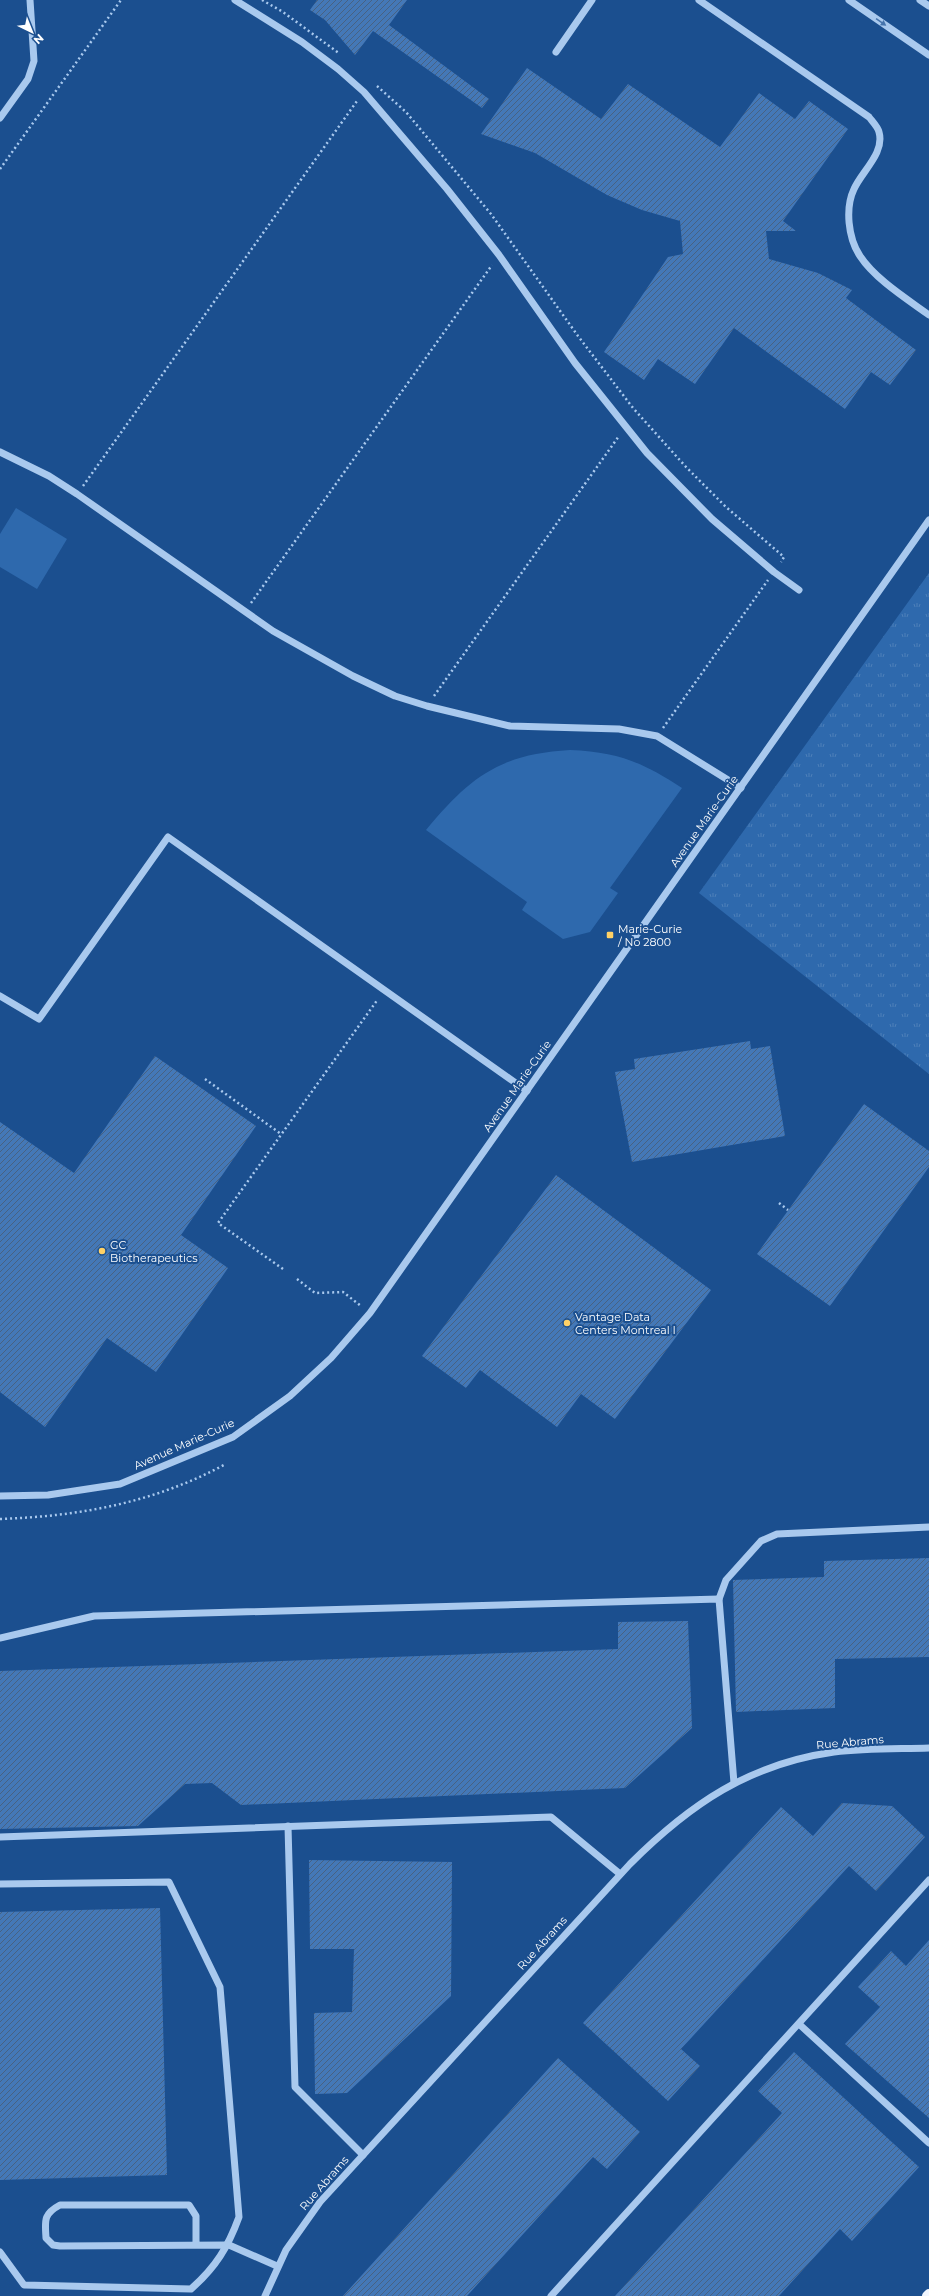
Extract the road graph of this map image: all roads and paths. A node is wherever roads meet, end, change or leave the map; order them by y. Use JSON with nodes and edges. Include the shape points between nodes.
{"nodes":[{"id":1,"x":30,"y":0,"type":"edge"},
{"id":2,"x":121,"y":0,"type":"edge"},
{"id":3,"x":236,"y":0,"type":"edge"},
{"id":4,"x":592,"y":0,"type":"edge"},
{"id":5,"x":698,"y":0,"type":"edge"},
{"id":6,"x":849,"y":0,"type":"edge"},
{"id":7,"x":920,"y":0,"type":"edge"},
{"id":8,"x":929,"y":6,"type":"edge"},
{"id":9,"x":556,"y":52,"type":"dead end"},
{"id":10,"x":929,"y":55,"type":"edge"},
{"id":11,"x":364,"y":92,"type":"junction"},
{"id":12,"x":406,"y":112,"type":"dead end"},
{"id":13,"x":0,"y":118,"type":"edge"},
{"id":14,"x":0,"y":170,"type":"edge"},
{"id":15,"x":499,"y":255,"type":"junction"},
{"id":16,"x":929,"y":315,"type":"edge"},
{"id":17,"x":625,"y":427,"type":"junction"},
{"id":18,"x":0,"y":452,"type":"edge"},
{"id":19,"x":77,"y":494,"type":"junction"},
{"id":20,"x":929,"y":520,"type":"edge"},
{"id":21,"x":780,"y":563,"type":"dead end"},
{"id":22,"x":769,"y":579,"type":"dead end"},
{"id":23,"x":799,"y":590,"type":"dead end"},
{"id":24,"x":245,"y":612,"type":"junction"},
{"id":25,"x":426,"y":706,"type":"junction"},
{"id":26,"x":657,"y":736,"type":"junction"},
{"id":27,"x":741,"y":788,"type":"junction"},
{"id":28,"x":384,"y":990,"type":"junction"},
{"id":29,"x":0,"y":996,"type":"edge"},
{"id":30,"x":205,"y":1080,"type":"dead end"},
{"id":31,"x":527,"y":1090,"type":"junction"},
{"id":32,"x":281,"y":1134,"type":"junction"},
{"id":33,"x":779,"y":1203,"type":"dead end"},
{"id":34,"x":788,"y":1210,"type":"dead end"},
{"id":35,"x":283,"y":1269,"type":"dead end"},
{"id":36,"x":297,"y":1279,"type":"dead end"},
{"id":37,"x":370,"y":1313,"type":"junction"},
{"id":38,"x":224,"y":1465,"type":"dead end"},
{"id":39,"x":0,"y":1496,"type":"edge"},
{"id":40,"x":0,"y":1519,"type":"edge"},
{"id":41,"x":929,"y":1527,"type":"edge"},
{"id":42,"x":719,"y":1599,"type":"junction"},
{"id":43,"x":0,"y":1638,"type":"edge"},
{"id":44,"x":929,"y":1748,"type":"edge"},
{"id":45,"x":734,"y":1783,"type":"junction"},
{"id":46,"x":288,"y":1826,"type":"junction"},
{"id":47,"x":0,"y":1836,"type":"edge"},
{"id":48,"x":620,"y":1874,"type":"junction"},
{"id":49,"x":929,"y":1880,"type":"edge"},
{"id":50,"x":0,"y":1884,"type":"edge"},
{"id":51,"x":798,"y":2024,"type":"junction"},
{"id":52,"x":929,"y":2143,"type":"edge"},
{"id":53,"x":363,"y":2155,"type":"junction"},
{"id":54,"x":196,"y":2244,"type":"junction"},
{"id":55,"x":229,"y":2245,"type":"junction"},
{"id":56,"x":0,"y":2252,"type":"edge"},
{"id":57,"x":277,"y":2266,"type":"junction"},
{"id":58,"x":265,"y":2296,"type":"edge"},
{"id":59,"x":551,"y":2296,"type":"edge"}],
"edges":[{"from":1,"to":13,"type":"street","via":[[34,62],[28,79]]},
{"from":2,"to":14,"type":"path"},
{"from":3,"to":11,"type":"street","via":[[302,42]]},
{"from":4,"to":9,"type":"street"},
{"from":5,"to":16,"type":"street","via":[[869,117],[879,132],[879,148],[854,189],[848,211],[850,234],[860,256],[880,277]]},
{"from":6,"to":10,"type":"street","one_way":true},
{"from":7,"to":8,"type":"street"},
{"from":11,"to":15,"type":"street","via":[[447,189]]},
{"from":11,"to":19,"type":"path"},
{"from":12,"to":21,"type":"path","via":[[490,214],[633,408],[726,507],[784,557]]},
{"from":15,"to":17,"type":"street","via":[[575,363]]},
{"from":15,"to":24,"type":"path"},
{"from":17,"to":23,"type":"street","via":[[646,454],[712,519]]},
{"from":17,"to":25,"type":"path"},
{"from":18,"to":19,"type":"street"},
{"from":19,"to":24,"type":"street"},
{"from":20,"to":27,"type":"street","name":"Avenue Marie-Curie"},
{"from":22,"to":26,"type":"path"},
{"from":24,"to":25,"type":"street","via":[[273,631],[353,676],[395,696]]},
{"from":25,"to":26,"type":"street","via":[[510,726],[619,729]]},
{"from":26,"to":27,"type":"street"},
{"from":27,"to":31,"type":"street","name":"Avenue Marie-Curie"},
{"from":28,"to":29,"type":"street","via":[[168,837],[39,1019]]},
{"from":28,"to":31,"type":"street"},
{"from":28,"to":32,"type":"path"},
{"from":30,"to":32,"type":"path"},
{"from":31,"to":37,"type":"street","name":"Avenue Marie-Curie"},
{"from":32,"to":35,"type":"path","via":[[218,1223]]},
{"from":33,"to":34,"type":"path"},
{"from":36,"to":37,"type":"path","via":[[316,1293],[343,1292]]},
{"from":37,"to":39,"type":"street","name":"Avenue Marie-Curie","via":[[331,1358],[290,1396],[233,1437],[120,1484],[48,1495]]},
{"from":38,"to":40,"type":"path","via":[[191,1483],[139,1501],[90,1512]]},
{"from":41,"to":42,"type":"street","via":[[777,1534],[761,1541],[726,1580]]},
{"from":42,"to":43,"type":"street","via":[[94,1616]]},
{"from":42,"to":45,"type":"street"},
{"from":44,"to":45,"type":"street","name":"Rue Abrams","via":[[853,1750],[814,1756],[784,1764]]},
{"from":45,"to":48,"type":"street","name":"Rue Abrams","via":[[676,1820]]},
{"from":46,"to":47,"type":"street"},
{"from":46,"to":48,"type":"street","via":[[551,1818]]},
{"from":46,"to":53,"type":"street","via":[[295,2086]]},
{"from":48,"to":53,"type":"street","name":"Rue Abrams"},
{"from":49,"to":51,"type":"street"},
{"from":50,"to":55,"type":"street","via":[[169,1882],[220,1987],[240,2217]]},
{"from":51,"to":52,"type":"street"},
{"from":51,"to":59,"type":"street"},
{"from":53,"to":57,"type":"street","name":"Rue Abrams","via":[[310,2214]]},
{"from":54,"to":54,"type":"street","via":[[53,2245],[46,2238],[45,2217],[50,2210],[60,2205],[189,2205],[196,2216]]},
{"from":54,"to":55,"type":"street"},
{"from":55,"to":56,"type":"street","via":[[208,2274],[191,2289],[24,2285]]},
{"from":55,"to":57,"type":"street"},
{"from":57,"to":58,"type":"street","name":"Rue Abrams"}]}
